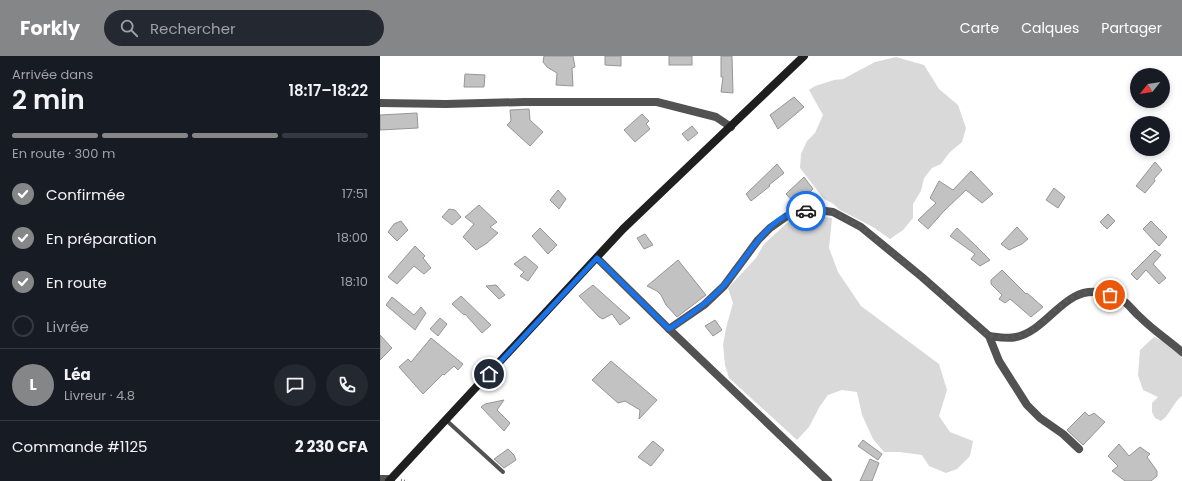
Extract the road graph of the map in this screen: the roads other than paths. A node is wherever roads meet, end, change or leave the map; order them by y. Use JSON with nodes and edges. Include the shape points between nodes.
{"nodes":[{"id":1,"x":804,"y":56,"type":"edge"},
{"id":2,"x":380,"y":103,"type":"edge"},
{"id":3,"x":731,"y":127,"type":"junction"},
{"id":4,"x":597,"y":258,"type":"junction"},
{"id":5,"x":669,"y":329,"type":"junction"},
{"id":6,"x":989,"y":336,"type":"junction"},
{"id":7,"x":1182,"y":352,"type":"edge"},
{"id":8,"x":446,"y":420,"type":"junction"},
{"id":9,"x":1080,"y":449,"type":"dead end"},
{"id":10,"x":503,"y":472,"type":"dead end"},
{"id":11,"x":380,"y":479,"type":"edge"},
{"id":12,"x":390,"y":480,"type":"edge"},
{"id":13,"x":828,"y":481,"type":"edge"}],
"edges":[{"from":1,"to":3,"type":"main road"},
{"from":2,"to":3,"type":"street","via":[[657,102],[716,117]]},
{"from":3,"to":4,"type":"main road","via":[[623,229]]},
{"from":4,"to":5,"type":"street"},
{"from":4,"to":8,"type":"main road"},
{"from":5,"to":6,"type":"street","via":[[704,305],[724,286],[770,228],[786,216],[811,209],[833,212],[861,227]]},
{"from":5,"to":13,"type":"street"},
{"from":6,"to":7,"type":"street","via":[[1016,337],[1032,329],[1070,298],[1096,291],[1125,302],[1140,318]]},
{"from":6,"to":9,"type":"street","via":[[999,361],[1028,405],[1040,418]]},
{"from":8,"to":10,"type":"lane"},
{"from":8,"to":12,"type":"main road"},
{"from":11,"to":12,"type":"street"}]}
